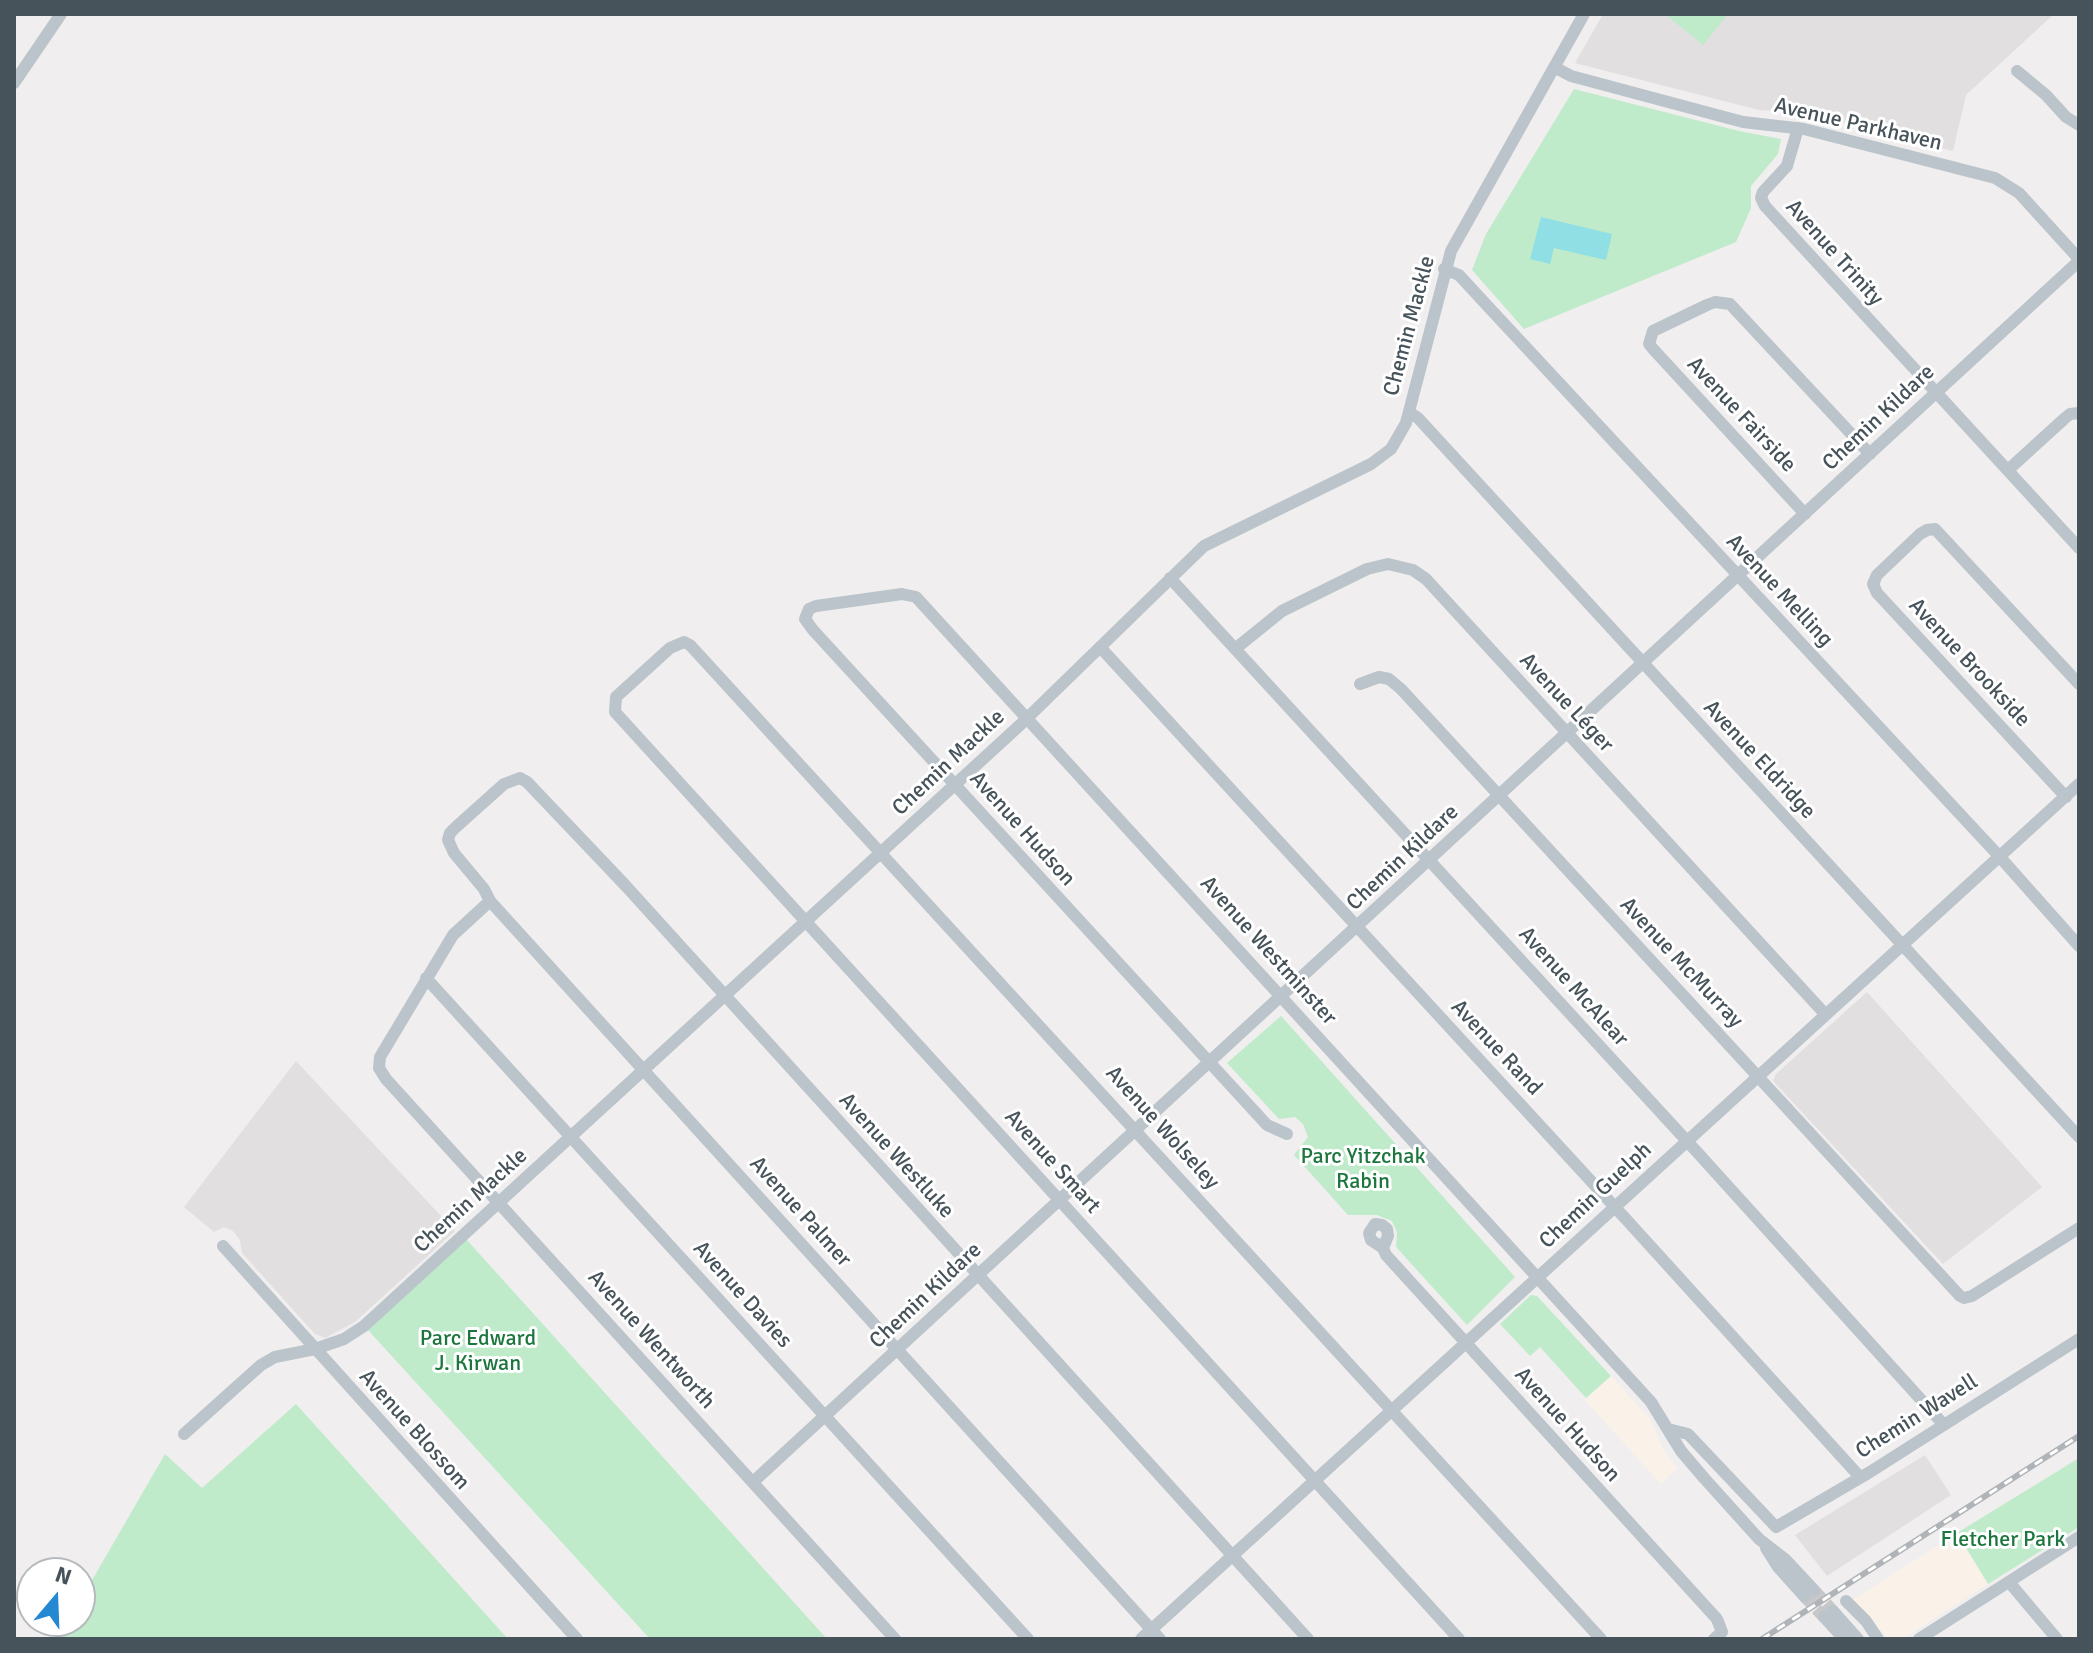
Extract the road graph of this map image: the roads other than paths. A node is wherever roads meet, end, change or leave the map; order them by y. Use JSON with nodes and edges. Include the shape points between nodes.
{"nodes":[{"id":1,"x":61,"y":14,"type":"edge"},
{"id":2,"x":1584,"y":14,"type":"edge"},
{"id":3,"x":1554,"y":67,"type":"junction"},
{"id":4,"x":2017,"y":71,"type":"dead end"},
{"id":5,"x":14,"y":83,"type":"edge"},
{"id":6,"x":2079,"y":125,"type":"edge"},
{"id":7,"x":1798,"y":128,"type":"junction"},
{"id":8,"x":2079,"y":260,"type":"edge"},
{"id":9,"x":1444,"y":269,"type":"junction"},
{"id":10,"x":1936,"y":393,"type":"junction"},
{"id":11,"x":1409,"y":412,"type":"junction"},
{"id":12,"x":2079,"y":413,"type":"edge"},
{"id":13,"x":1870,"y":454,"type":"junction"},
{"id":14,"x":2008,"y":470,"type":"junction"},
{"id":15,"x":1805,"y":514,"type":"junction"},
{"id":16,"x":2079,"y":548,"type":"edge"},
{"id":17,"x":1737,"y":576,"type":"junction"},
{"id":18,"x":1170,"y":578,"type":"junction"},
{"id":19,"x":807,"y":622,"type":"joint"},
{"id":20,"x":1100,"y":647,"type":"junction"},
{"id":21,"x":1235,"y":649,"type":"junction"},
{"id":22,"x":1644,"y":663,"type":"junction"},
{"id":23,"x":1360,"y":684,"type":"dead end"},
{"id":24,"x":2079,"y":684,"type":"edge"},
{"id":25,"x":615,"y":712,"type":"joint"},
{"id":26,"x":1027,"y":718,"type":"junction"},
{"id":27,"x":1568,"y":734,"type":"junction"},
{"id":28,"x":2079,"y":784,"type":"edge"},
{"id":29,"x":954,"y":785,"type":"junction"},
{"id":30,"x":1500,"y":795,"type":"junction"},
{"id":31,"x":2066,"y":797,"type":"junction"},
{"id":32,"x":478,"y":808,"type":"joint"},
{"id":33,"x":882,"y":852,"type":"junction"},
{"id":34,"x":1999,"y":856,"type":"junction"},
{"id":35,"x":1429,"y":860,"type":"junction"},
{"id":36,"x":490,"y":901,"type":"junction"},
{"id":37,"x":806,"y":921,"type":"junction"},
{"id":38,"x":2079,"y":923,"type":"edge"},
{"id":39,"x":1357,"y":927,"type":"junction"},
{"id":40,"x":2067,"y":934,"type":"junction"},
{"id":41,"x":1902,"y":945,"type":"junction"},
{"id":42,"x":2079,"y":946,"type":"edge"},
{"id":43,"x":426,"y":978,"type":"junction"},
{"id":44,"x":723,"y":996,"type":"junction"},
{"id":45,"x":1282,"y":996,"type":"junction"},
{"id":46,"x":1825,"y":1014,"type":"junction"},
{"id":47,"x":1209,"y":1062,"type":"junction"},
{"id":48,"x":643,"y":1070,"type":"junction"},
{"id":49,"x":1757,"y":1076,"type":"junction"},
{"id":50,"x":1137,"y":1130,"type":"junction"},
{"id":51,"x":1287,"y":1134,"type":"dead end"},
{"id":52,"x":572,"y":1137,"type":"junction"},
{"id":53,"x":2079,"y":1137,"type":"edge"},
{"id":54,"x":1687,"y":1141,"type":"junction"},
{"id":55,"x":1060,"y":1200,"type":"junction"},
{"id":56,"x":499,"y":1202,"type":"junction"},
{"id":57,"x":1614,"y":1206,"type":"junction"},
{"id":58,"x":2079,"y":1228,"type":"edge"},
{"id":59,"x":223,"y":1246,"type":"dead end"},
{"id":60,"x":1383,"y":1248,"type":"dead end"},
{"id":61,"x":977,"y":1276,"type":"junction"},
{"id":62,"x":1538,"y":1277,"type":"junction"},
{"id":63,"x":2079,"y":1339,"type":"edge"},
{"id":64,"x":1465,"y":1342,"type":"junction"},
{"id":65,"x":315,"y":1349,"type":"junction"},
{"id":66,"x":897,"y":1349,"type":"junction"},
{"id":67,"x":1392,"y":1409,"type":"junction"},
{"id":68,"x":825,"y":1416,"type":"junction"},
{"id":69,"x":1944,"y":1425,"type":"junction"},
{"id":70,"x":1668,"y":1429,"type":"junction"},
{"id":71,"x":184,"y":1434,"type":"dead end"},
{"id":72,"x":1860,"y":1477,"type":"junction"},
{"id":73,"x":1314,"y":1480,"type":"junction"},
{"id":74,"x":753,"y":1482,"type":"junction"},
{"id":75,"x":1776,"y":1527,"type":"joint"},
{"id":76,"x":2079,"y":1537,"type":"edge"},
{"id":77,"x":1232,"y":1556,"type":"junction"},
{"id":78,"x":2009,"y":1582,"type":"junction"},
{"id":79,"x":1809,"y":1593,"type":"tunnel mouth"},
{"id":80,"x":1846,"y":1601,"type":"tunnel mouth"},
{"id":81,"x":1156,"y":1634,"type":"edge"},
{"id":82,"x":1718,"y":1634,"type":"edge"},
{"id":83,"x":577,"y":1639,"type":"edge"},
{"id":84,"x":895,"y":1639,"type":"edge"},
{"id":85,"x":1028,"y":1639,"type":"edge"},
{"id":86,"x":1141,"y":1639,"type":"edge"},
{"id":87,"x":1308,"y":1639,"type":"edge"},
{"id":88,"x":1459,"y":1639,"type":"edge"},
{"id":89,"x":1601,"y":1639,"type":"edge"},
{"id":90,"x":1844,"y":1639,"type":"edge"},
{"id":91,"x":1858,"y":1639,"type":"edge"},
{"id":92,"x":1878,"y":1639,"type":"edge"},
{"id":93,"x":1919,"y":1639,"type":"edge"},
{"id":94,"x":2057,"y":1639,"type":"edge"}],
"edges":[{"from":1,"to":5,"type":"street"},
{"from":2,"to":3,"type":"street","name":"Chemin Mackle"},
{"from":3,"to":7,"type":"street","name":"Avenue Parkhaven","via":[[1743,122]]},
{"from":3,"to":9,"type":"street","name":"Chemin Mackle","via":[[1462,227]]},
{"from":4,"to":6,"type":"street"},
{"from":7,"to":8,"type":"street","name":"Avenue Parkhaven","via":[[2005,182]]},
{"from":7,"to":10,"type":"street","name":"Avenue Trinity","via":[[1787,166],[1762,199]]},
{"from":8,"to":10,"type":"street","name":"Chemin Kildare"},
{"from":9,"to":11,"type":"street","name":"Chemin Mackle"},
{"from":9,"to":17,"type":"street","name":"Avenue Melling","via":[[1459,275]]},
{"from":10,"to":13,"type":"street","name":"Chemin Kildare"},
{"from":10,"to":14,"type":"street","name":"Avenue Trinity"},
{"from":11,"to":18,"type":"street","name":"Chemin Mackle","via":[[1398,440],[1383,457],[1213,540]]},
{"from":11,"to":22,"type":"street","name":"Avenue Eldridge"},
{"from":12,"to":14,"type":"street","via":[[2070,414]]},
{"from":13,"to":15,"type":"street","name":"Chemin Kildare"},
{"from":13,"to":15,"type":"street","name":"Avenue Fairside","via":[[1730,304],[1715,302],[1653,331],[1649,344]]},
{"from":14,"to":16,"type":"street","name":"Avenue Trinity"},
{"from":15,"to":17,"type":"street","name":"Chemin Kildare"},
{"from":17,"to":22,"type":"street","name":"Chemin Kildare"},
{"from":17,"to":34,"type":"street","name":"Avenue Melling"},
{"from":18,"to":20,"type":"street","name":"Chemin Mackle"},
{"from":18,"to":21,"type":"street","name":"Avenue McAlear"},
{"from":19,"to":26,"type":"street","name":"Avenue Westminster","via":[[806,613],[816,606],[913,594]]},
{"from":19,"to":29,"type":"street","name":"Avenue Hudson"},
{"from":20,"to":26,"type":"street","name":"Chemin Mackle"},
{"from":20,"to":39,"type":"street","name":"Avenue Rand"},
{"from":21,"to":27,"type":"street","name":"Avenue Léger","via":[[1288,608],[1367,569],[1397,565],[1426,579]]},
{"from":21,"to":35,"type":"street","name":"Avenue McAlear"},
{"from":22,"to":27,"type":"street","name":"Chemin Kildare"},
{"from":22,"to":41,"type":"street","name":"Avenue Eldridge"},
{"from":23,"to":30,"type":"street","name":"Avenue McMurray","via":[[1389,679]]},
{"from":24,"to":31,"type":"street","name":"Avenue Brookside","via":[[1935,529],[1927,530],[1877,575],[1877,593]]},
{"from":25,"to":33,"type":"street","name":"Avenue Wolseley","via":[[616,697],[670,648],[690,645]]},
{"from":25,"to":37,"type":"street","name":"Avenue Smart"},
{"from":26,"to":29,"type":"street","name":"Chemin Mackle"},
{"from":26,"to":45,"type":"street","name":"Avenue Westminster"},
{"from":27,"to":30,"type":"street","name":"Chemin Kildare"},
{"from":27,"to":46,"type":"street","name":"Avenue Léger"},
{"from":28,"to":31,"type":"street","name":"Chemin Guelph"},
{"from":29,"to":33,"type":"street","name":"Chemin Mackle"},
{"from":29,"to":47,"type":"street","name":"Avenue Hudson"},
{"from":30,"to":35,"type":"street","name":"Chemin Kildare"},
{"from":30,"to":49,"type":"street","name":"Avenue McMurray"},
{"from":31,"to":34,"type":"street","name":"Chemin Guelph"},
{"from":32,"to":36,"type":"street","name":"Avenue Palmer","via":[[448,840]]},
{"from":32,"to":44,"type":"street","name":"Avenue Westluke","via":[[513,779],[527,782]]},
{"from":33,"to":37,"type":"street","name":"Chemin Mackle"},
{"from":33,"to":50,"type":"street","name":"Avenue Wolseley"},
{"from":34,"to":40,"type":"street","name":"Avenue Melling"},
{"from":34,"to":41,"type":"street","name":"Chemin Guelph"},
{"from":35,"to":39,"type":"street","name":"Chemin Kildare"},
{"from":35,"to":54,"type":"street","name":"Avenue McAlear"},
{"from":36,"to":43,"type":"street","via":[[453,935]]},
{"from":36,"to":48,"type":"street","name":"Avenue Palmer"},
{"from":37,"to":44,"type":"street","name":"Chemin Mackle"},
{"from":37,"to":55,"type":"street","name":"Avenue Smart"},
{"from":38,"to":40,"type":"street"},
{"from":39,"to":45,"type":"street","name":"Chemin Kildare"},
{"from":39,"to":57,"type":"street","name":"Avenue Rand"},
{"from":40,"to":42,"type":"street","name":"Avenue Melling"},
{"from":41,"to":46,"type":"street","name":"Chemin Guelph"},
{"from":41,"to":53,"type":"street","name":"Avenue Eldridge"},
{"from":43,"to":52,"type":"street","name":"Avenue Davies"},
{"from":43,"to":56,"type":"street","name":"Avenue Wentworth","via":[[380,1057],[379,1068]]},
{"from":44,"to":48,"type":"street","name":"Chemin Mackle"},
{"from":44,"to":61,"type":"street","name":"Avenue Westluke"},
{"from":45,"to":47,"type":"street","name":"Chemin Kildare"},
{"from":45,"to":62,"type":"street","name":"Avenue Westminster"},
{"from":46,"to":49,"type":"street","name":"Chemin Guelph"},
{"from":47,"to":50,"type":"street","name":"Chemin Kildare"},
{"from":47,"to":51,"type":"street","name":"Avenue Hudson","via":[[1267,1125]]},
{"from":48,"to":52,"type":"street","name":"Chemin Mackle"},
{"from":48,"to":66,"type":"street","name":"Avenue Palmer"},
{"from":49,"to":54,"type":"street","name":"Chemin Guelph"},
{"from":49,"to":58,"type":"street","name":"Avenue McMurray","via":[[1964,1298]]},
{"from":50,"to":55,"type":"street","name":"Chemin Kildare"},
{"from":50,"to":67,"type":"street","name":"Avenue Wolseley"},
{"from":52,"to":56,"type":"street","name":"Chemin Mackle"},
{"from":52,"to":68,"type":"street","name":"Avenue Davies"},
{"from":54,"to":57,"type":"street","name":"Chemin Guelph"},
{"from":54,"to":69,"type":"street","name":"Avenue McAlear"},
{"from":55,"to":61,"type":"street","name":"Chemin Kildare"},
{"from":55,"to":73,"type":"street","name":"Avenue Smart"},
{"from":56,"to":65,"type":"street","name":"Chemin Mackle","via":[[364,1326]]},
{"from":56,"to":74,"type":"street","name":"Avenue Wentworth"},
{"from":57,"to":62,"type":"street","name":"Chemin Guelph"},
{"from":57,"to":72,"type":"street","name":"Avenue Rand"},
{"from":59,"to":65,"type":"street","name":"Avenue Blossom"},
{"from":60,"to":64,"type":"street","name":"Avenue Hudson"},
{"from":61,"to":66,"type":"street","name":"Chemin Kildare"},
{"from":61,"to":77,"type":"street","name":"Avenue Westluke"},
{"from":62,"to":64,"type":"street","name":"Chemin Guelph"},
{"from":62,"to":70,"type":"street","name":"Avenue Westminster","via":[[1651,1402]]},
{"from":63,"to":69,"type":"street","name":"Chemin Wavell"},
{"from":64,"to":67,"type":"street","name":"Chemin Guelph"},
{"from":64,"to":82,"type":"street","name":"Avenue Hudson","via":[[1712,1613]]},
{"from":65,"to":71,"type":"street","name":"Chemin Mackle","via":[[261,1365]]},
{"from":65,"to":83,"type":"street","name":"Avenue Blossom"},
{"from":66,"to":68,"type":"street","name":"Chemin Kildare"},
{"from":66,"to":81,"type":"street","name":"Avenue Palmer"},
{"from":67,"to":73,"type":"street","name":"Chemin Guelph"},
{"from":67,"to":89,"type":"street","name":"Avenue Wolseley"},
{"from":68,"to":74,"type":"street","name":"Chemin Kildare"},
{"from":68,"to":85,"type":"street","name":"Avenue Davies"},
{"from":69,"to":72,"type":"street","name":"Chemin Wavell"},
{"from":70,"to":75,"type":"street","name":"Avenue Westminster","via":[[1688,1434]]},
{"from":70,"to":79,"type":"street","name":"Avenue Westminster","via":[[1684,1456],[1778,1567]]},
{"from":72,"to":75,"type":"street","name":"Chemin Wavell"},
{"from":73,"to":77,"type":"street","name":"Chemin Guelph"},
{"from":73,"to":88,"type":"street","name":"Avenue Smart"},
{"from":74,"to":84,"type":"street","name":"Avenue Wentworth"},
{"from":76,"to":78,"type":"street"},
{"from":77,"to":81,"type":"street","name":"Chemin Guelph"},
{"from":77,"to":87,"type":"street","name":"Avenue Westluke"},
{"from":78,"to":93,"type":"street"},
{"from":78,"to":94,"type":"street"},
{"from":80,"to":92,"type":"street"},
{"from":81,"to":86,"type":"street","name":"Chemin Guelph"},
{"from":90,"to":91,"type":"street","via":[[1828,1614]]}]}
